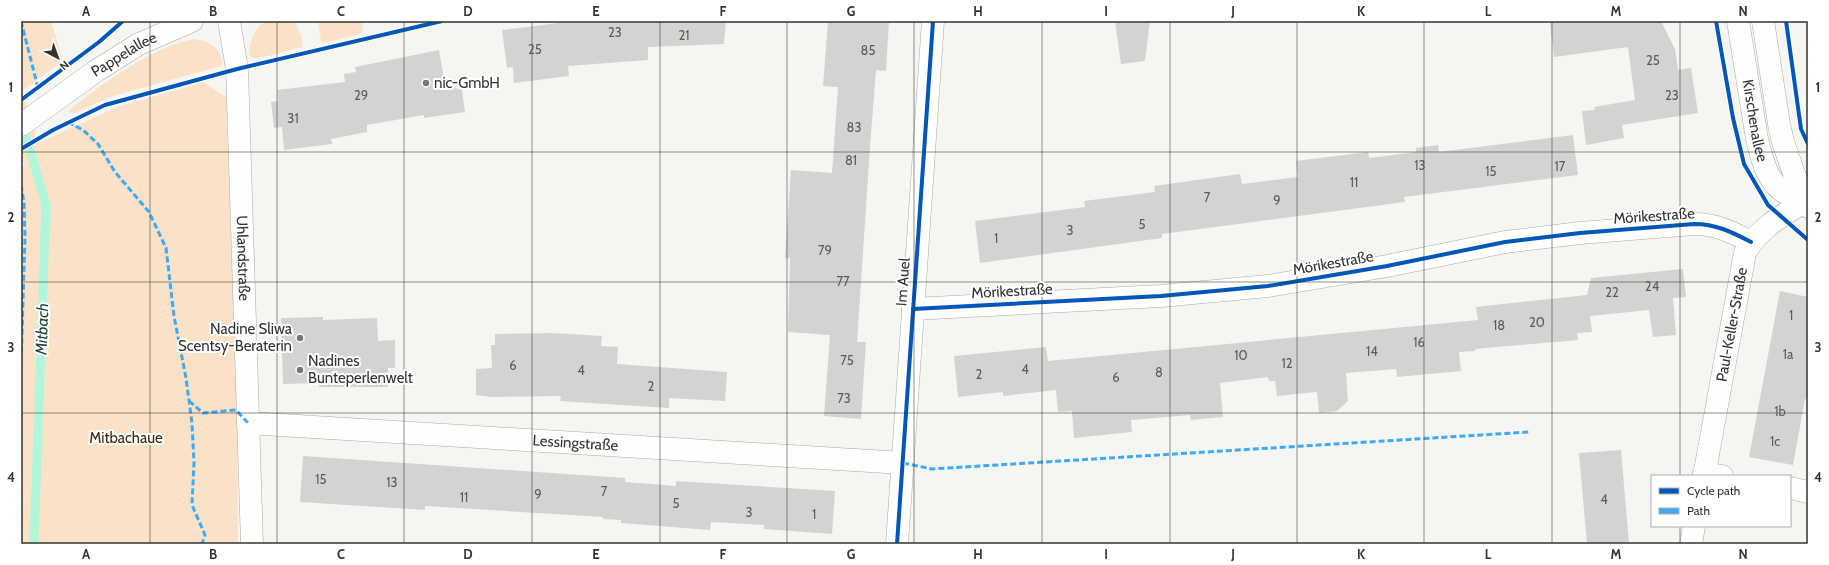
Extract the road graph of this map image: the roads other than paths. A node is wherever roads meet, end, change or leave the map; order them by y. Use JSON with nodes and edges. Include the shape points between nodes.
{"nodes":[{"id":1,"x":192,"y":21,"type":"edge"},
{"id":2,"x":229,"y":21,"type":"edge"},
{"id":3,"x":933,"y":21,"type":"edge"},
{"id":4,"x":1738,"y":21,"type":"edge"},
{"id":5,"x":1763,"y":21,"type":"edge"},
{"id":6,"x":26,"y":121,"type":"edge"},
{"id":7,"x":1806,"y":205,"type":"edge"},
{"id":8,"x":1751,"y":242,"type":"junction"},
{"id":9,"x":913,"y":309,"type":"junction"},
{"id":10,"x":248,"y":423,"type":"junction"},
{"id":11,"x":903,"y":463,"type":"junction"},
{"id":12,"x":1710,"y":475,"type":"edge"},
{"id":13,"x":1791,"y":488,"type":"edge"},
{"id":14,"x":1808,"y":492,"type":"edge"},
{"id":15,"x":1694,"y":527,"type":"edge"},
{"id":16,"x":252,"y":544,"type":"edge"},
{"id":17,"x":898,"y":544,"type":"edge"},
{"id":18,"x":1691,"y":544,"type":"edge"}],
"edges":[{"from":1,"to":6,"type":"street","name":"Pappelallee","via":[[132,48]]},
{"from":2,"to":10,"type":"street","name":"Uhlandstraße","via":[[237,69]]},
{"from":3,"to":9,"type":"street","name":"Im Auel"},
{"from":4,"to":7,"type":"street","name":"Kirschenallee","via":[[1756,139],[1761,155],[1770,178],[1781,190]]},
{"from":5,"to":7,"type":"street","name":"Kirschenallee","via":[[1783,142]]},
{"from":7,"to":8,"type":"street","name":"Paul-Keller-Straße","via":[[1774,220]]},
{"from":8,"to":9,"type":"street","name":"Mörikestraße","via":[[1709,224],[1679,225],[1505,242],[1326,277],[1230,290]]},
{"from":8,"to":12,"type":"street","name":"Paul-Keller-Straße","via":[[1742,267]]},
{"from":9,"to":11,"type":"street","name":"Im Auel"},
{"from":10,"to":11,"type":"street","name":"Lessingstraße"},
{"from":10,"to":16,"type":"street","name":"Uhlandstraße"},
{"from":11,"to":17,"type":"street","name":"Im Auel"},
{"from":13,"to":14,"type":"street"},
{"from":15,"to":18,"type":"street"}]}
